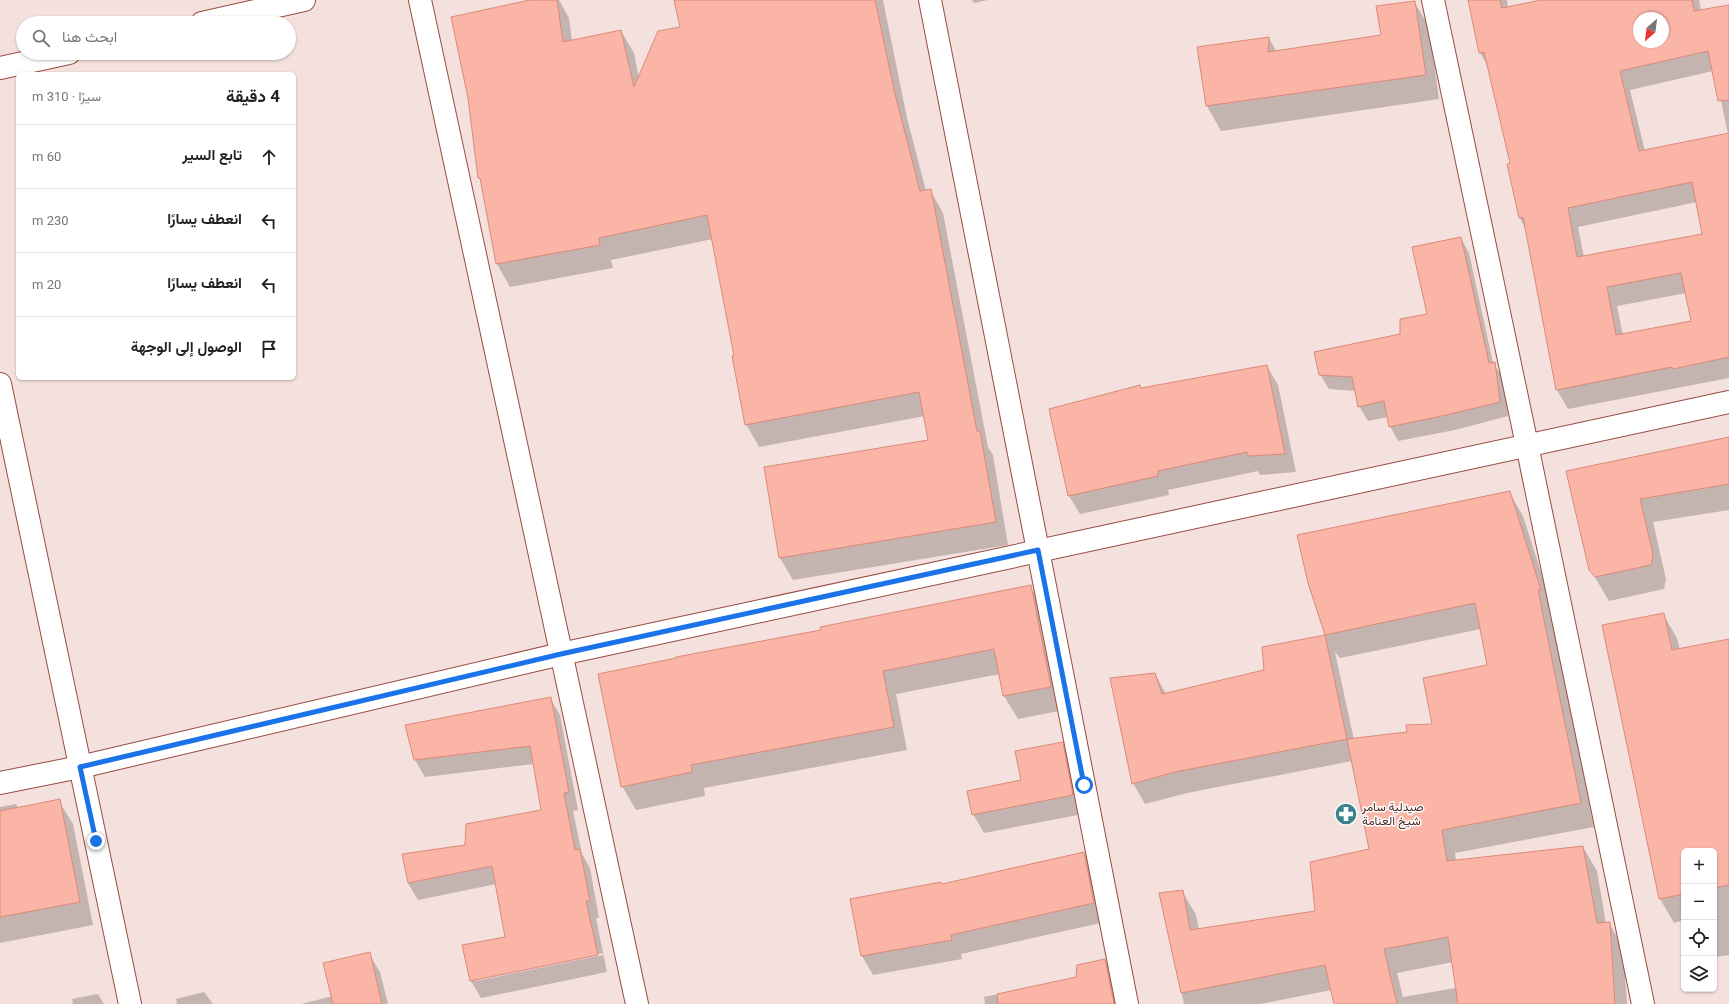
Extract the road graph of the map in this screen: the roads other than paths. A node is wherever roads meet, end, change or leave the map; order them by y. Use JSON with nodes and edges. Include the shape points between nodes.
{"nodes":[{"id":1,"x":304,"y":0,"type":"edge"},
{"id":2,"x":420,"y":0,"type":"edge"},
{"id":3,"x":930,"y":0,"type":"edge"},
{"id":4,"x":1433,"y":0,"type":"edge"},
{"id":5,"x":233,"y":16,"type":"edge"},
{"id":6,"x":36,"y":60,"type":"edge"},
{"id":7,"x":0,"y":68,"type":"edge"},
{"id":8,"x":0,"y":384,"type":"edge"},
{"id":9,"x":1729,"y":402,"type":"edge"},
{"id":10,"x":1527,"y":445,"type":"junction"},
{"id":11,"x":1038,"y":550,"type":"junction"},
{"id":12,"x":561,"y":654,"type":"junction"},
{"id":13,"x":80,"y":767,"type":"junction"},
{"id":14,"x":0,"y":782,"type":"edge"},
{"id":15,"x":130,"y":1004,"type":"edge"},
{"id":16,"x":637,"y":1004,"type":"edge"},
{"id":17,"x":1128,"y":1004,"type":"edge"},
{"id":18,"x":1643,"y":1004,"type":"edge"}],
"edges":[{"from":1,"to":5,"type":"street"},
{"from":2,"to":12,"type":"street"},
{"from":3,"to":11,"type":"street"},
{"from":4,"to":10,"type":"street"},
{"from":6,"to":7,"type":"street"},
{"from":8,"to":13,"type":"street"},
{"from":9,"to":10,"type":"street"},
{"from":10,"to":11,"type":"street"},
{"from":10,"to":18,"type":"street"},
{"from":11,"to":12,"type":"street"},
{"from":11,"to":17,"type":"street"},
{"from":12,"to":13,"type":"street"},
{"from":12,"to":16,"type":"street"},
{"from":13,"to":14,"type":"street"},
{"from":13,"to":15,"type":"street"}]}
